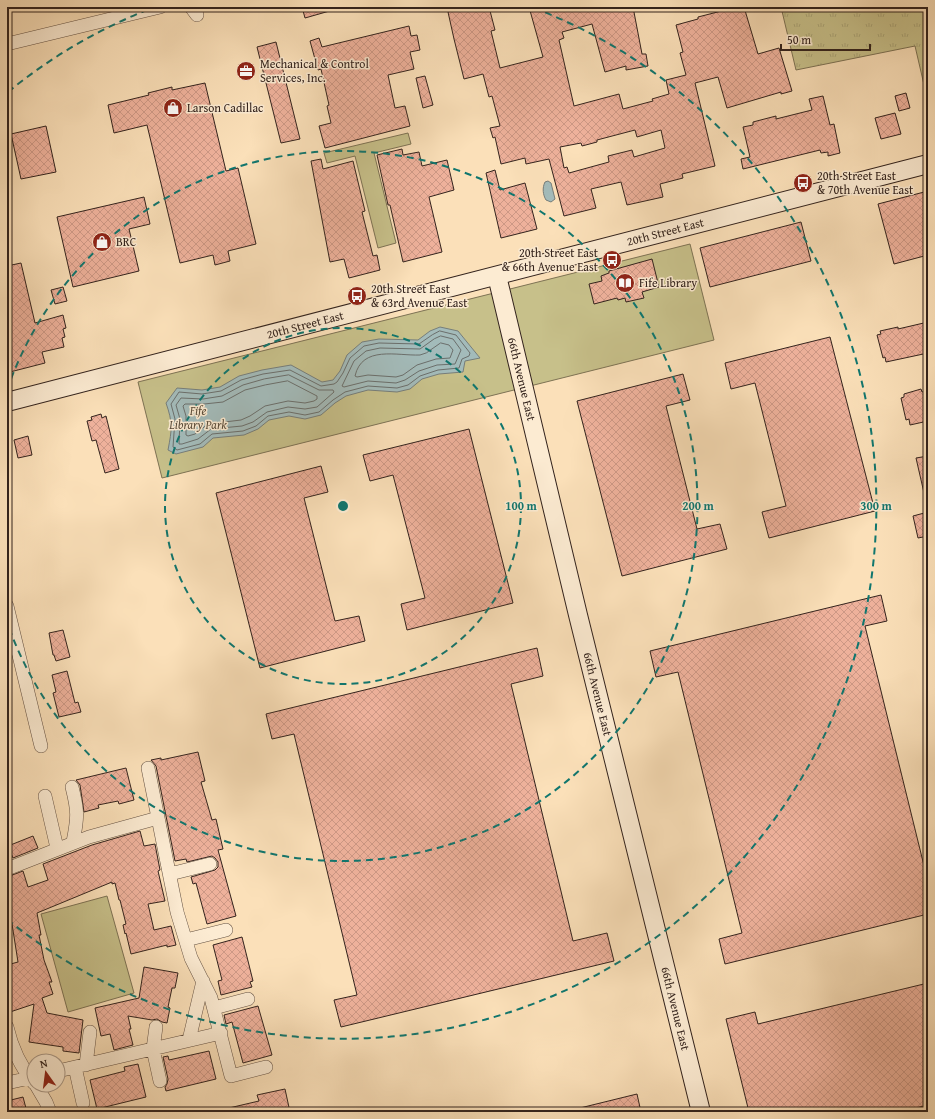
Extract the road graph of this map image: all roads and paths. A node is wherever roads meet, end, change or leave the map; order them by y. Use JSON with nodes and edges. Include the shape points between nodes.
{"nodes":[{"id":1,"x":160,"y":7,"type":"edge"},
{"id":2,"x":7,"y":44,"type":"edge"},
{"id":3,"x":928,"y":164,"type":"edge"},
{"id":4,"x":497,"y":276,"type":"junction"},
{"id":5,"x":7,"y":402,"type":"edge"},
{"id":6,"x":7,"y":606,"type":"edge"},
{"id":7,"x":41,"y":746,"type":"dead end"},
{"id":8,"x":148,"y":768,"type":"dead end"},
{"id":9,"x":72,"y":787,"type":"dead end"},
{"id":10,"x":44,"y":796,"type":"dead end"},
{"id":11,"x":158,"y":818,"type":"junction"},
{"id":12,"x":73,"y":842,"type":"junction"},
{"id":13,"x":57,"y":848,"type":"junction"},
{"id":14,"x":210,"y":864,"type":"dead end"},
{"id":15,"x":7,"y":869,"type":"edge"},
{"id":16,"x":170,"y":874,"type":"junction"},
{"id":17,"x":226,"y":930,"type":"dead end"},
{"id":18,"x":186,"y":940,"type":"junction"},
{"id":19,"x":202,"y":981,"type":"junction"},
{"id":20,"x":248,"y":999,"type":"dead end"},
{"id":21,"x":214,"y":1008,"type":"junction"},
{"id":22,"x":7,"y":1027,"type":"edge"},
{"id":23,"x":156,"y":1028,"type":"dead end"},
{"id":24,"x":90,"y":1032,"type":"dead end"},
{"id":25,"x":220,"y":1033,"type":"junction"},
{"id":26,"x":189,"y":1040,"type":"junction"},
{"id":27,"x":153,"y":1049,"type":"junction"},
{"id":28,"x":80,"y":1066,"type":"junction"},
{"id":29,"x":266,"y":1067,"type":"dead end"},
{"id":30,"x":66,"y":1069,"type":"edge"},
{"id":31,"x":26,"y":1072,"type":"edge"},
{"id":32,"x":160,"y":1081,"type":"dead end"},
{"id":33,"x":26,"y":1082,"type":"edge"},
{"id":34,"x":7,"y":1083,"type":"edge"},
{"id":35,"x":40,"y":1093,"type":"edge"},
{"id":36,"x":83,"y":1103,"type":"dead end"},
{"id":37,"x":50,"y":1112,"type":"edge"},
{"id":38,"x":701,"y":1112,"type":"edge"}],
"edges":[{"from":1,"to":2,"type":"street"},
{"from":3,"to":4,"type":"main road","name":"20th Street East"},
{"from":4,"to":5,"type":"main road","name":"20th Street East"},
{"from":4,"to":38,"type":"main road","name":"66th Avenue East"},
{"from":6,"to":7,"type":"street"},
{"from":8,"to":11,"type":"street"},
{"from":9,"to":12,"type":"street","via":[[78,808]]},
{"from":10,"to":13,"type":"street"},
{"from":11,"to":12,"type":"street"},
{"from":11,"to":16,"type":"street"},
{"from":12,"to":13,"type":"street"},
{"from":13,"to":15,"type":"street"},
{"from":14,"to":16,"type":"street"},
{"from":16,"to":18,"type":"street","via":[[177,912]]},
{"from":17,"to":18,"type":"street"},
{"from":18,"to":19,"type":"street"},
{"from":19,"to":21,"type":"street"},
{"from":19,"to":26,"type":"street"},
{"from":20,"to":21,"type":"street"},
{"from":21,"to":25,"type":"street"},
{"from":22,"to":31,"type":"street","via":[[19,1063]]},
{"from":23,"to":27,"type":"street"},
{"from":24,"to":28,"type":"street"},
{"from":25,"to":26,"type":"street"},
{"from":25,"to":29,"type":"street","via":[[231,1076]]},
{"from":26,"to":27,"type":"street"},
{"from":27,"to":28,"type":"street"},
{"from":27,"to":32,"type":"street"},
{"from":28,"to":30,"type":"street"},
{"from":28,"to":36,"type":"street"},
{"from":33,"to":34,"type":"street"},
{"from":35,"to":37,"type":"street"}]}
